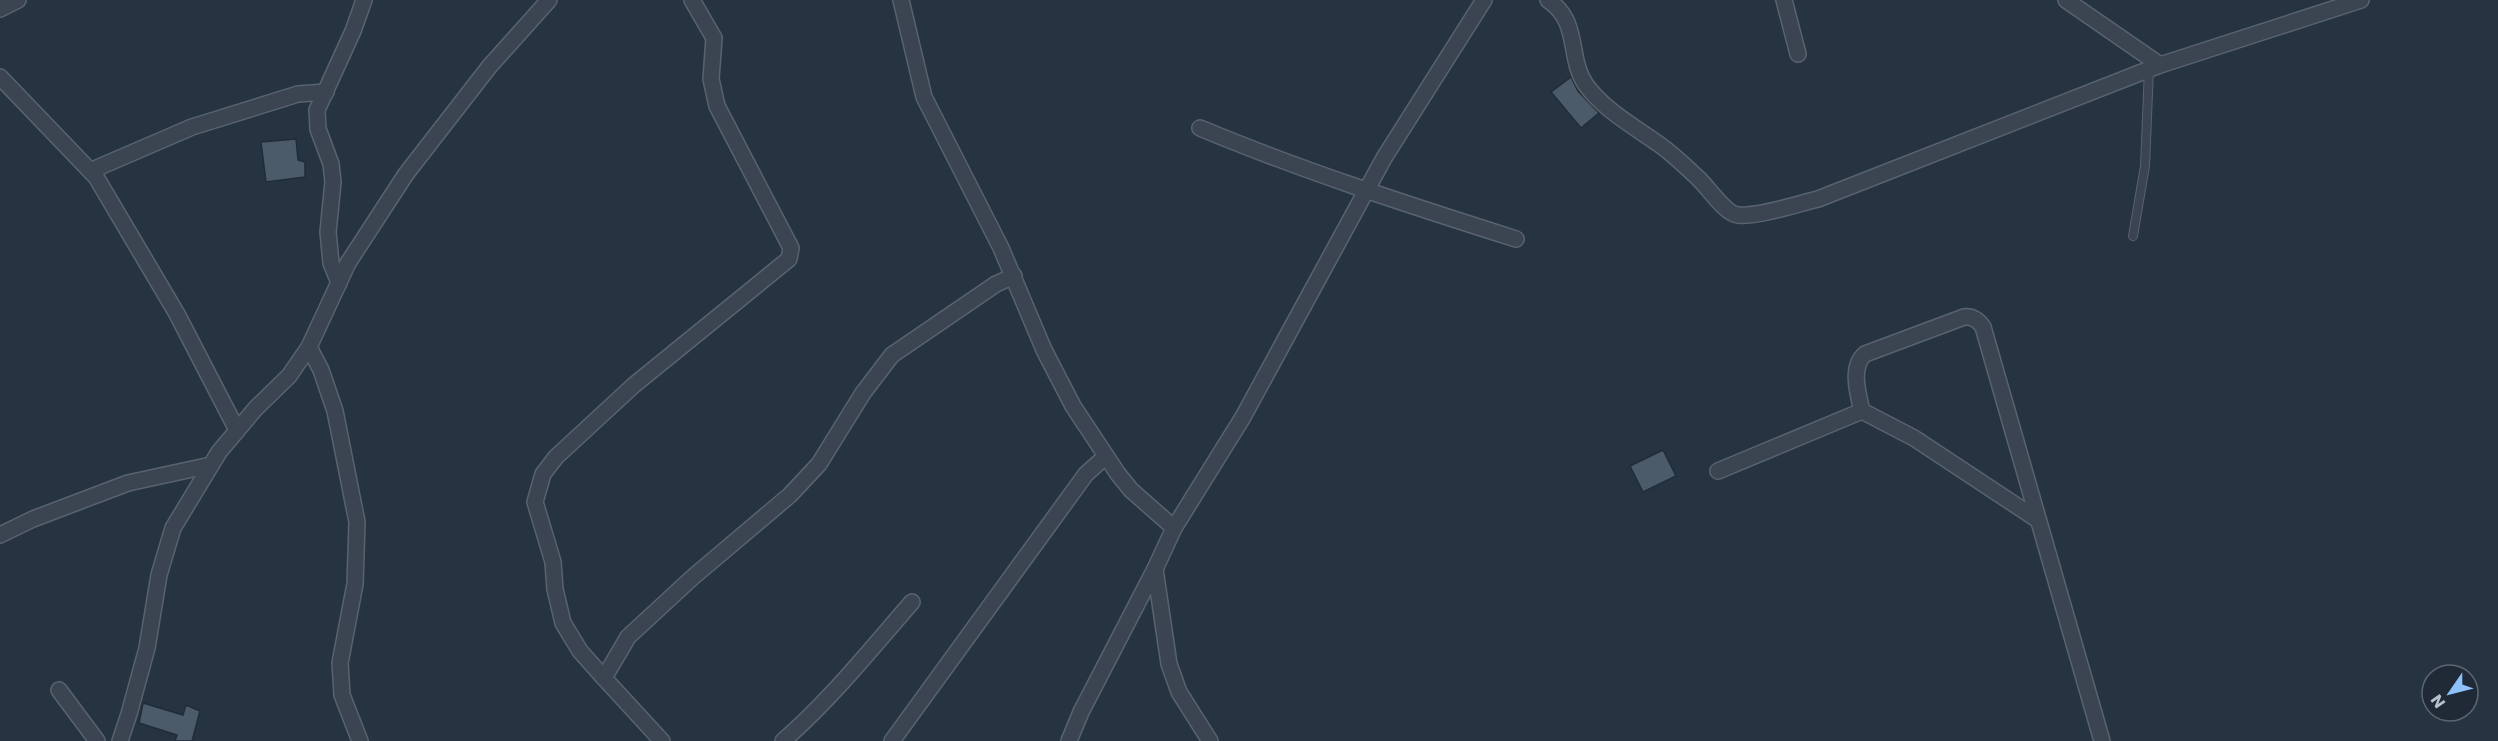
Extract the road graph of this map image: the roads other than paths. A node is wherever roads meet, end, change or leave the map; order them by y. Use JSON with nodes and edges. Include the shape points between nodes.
{"nodes":[{"id":1,"x":18,"y":0,"type":"edge"},
{"id":2,"x":364,"y":0,"type":"edge"},
{"id":3,"x":549,"y":0,"type":"edge"},
{"id":4,"x":692,"y":0,"type":"edge"},
{"id":5,"x":900,"y":0,"type":"edge"},
{"id":6,"x":1484,"y":0,"type":"edge"},
{"id":7,"x":1548,"y":0,"type":"edge"},
{"id":8,"x":1784,"y":0,"type":"edge"},
{"id":9,"x":2066,"y":0,"type":"edge"},
{"id":10,"x":2361,"y":0,"type":"edge"},
{"id":11,"x":0,"y":9,"type":"edge"},
{"id":12,"x":1798,"y":54,"type":"dead end"},
{"id":13,"x":2154,"y":67,"type":"junction"},
{"id":14,"x":0,"y":77,"type":"edge"},
{"id":15,"x":326,"y":92,"type":"junction"},
{"id":16,"x":1200,"y":128,"type":"dead end"},
{"id":17,"x":90,"y":171,"type":"junction"},
{"id":18,"x":1366,"y":191,"type":"junction"},
{"id":19,"x":2133,"y":236,"type":"dead end"},
{"id":20,"x":1516,"y":239,"type":"dead end"},
{"id":21,"x":1014,"y":276,"type":"junction"},
{"id":22,"x":339,"y":283,"type":"junction"},
{"id":23,"x":309,"y":347,"type":"junction"},
{"id":24,"x":1862,"y":411,"type":"junction"},
{"id":25,"x":237,"y":430,"type":"junction"},
{"id":26,"x":1105,"y":457,"type":"junction"},
{"id":27,"x":211,"y":465,"type":"junction"},
{"id":28,"x":1718,"y":471,"type":"dead end"},
{"id":29,"x":2038,"y":520,"type":"junction"},
{"id":30,"x":1174,"y":528,"type":"junction"},
{"id":31,"x":0,"y":535,"type":"edge"},
{"id":32,"x":1155,"y":569,"type":"junction"},
{"id":33,"x":912,"y":602,"type":"dead end"},
{"id":34,"x":604,"y":678,"type":"junction"},
{"id":35,"x":59,"y":690,"type":"dead end"},
{"id":36,"x":96,"y":741,"type":"edge"},
{"id":37,"x":120,"y":741,"type":"edge"},
{"id":38,"x":360,"y":741,"type":"edge"},
{"id":39,"x":663,"y":741,"type":"edge"},
{"id":40,"x":783,"y":741,"type":"edge"},
{"id":41,"x":892,"y":741,"type":"edge"},
{"id":42,"x":1069,"y":741,"type":"edge"},
{"id":43,"x":1210,"y":741,"type":"edge"},
{"id":44,"x":2102,"y":741,"type":"edge"}],
"edges":[{"from":1,"to":11,"type":"street"},
{"from":2,"to":15,"type":"street"},
{"from":3,"to":22,"type":"street","via":[[444,123],[374,222]]},
{"from":4,"to":34,"type":"street","via":[[714,38],[711,79],[717,106],[791,248],[789,259],[634,385],[556,457],[543,474],[535,502],[551,552],[563,622],[580,651]]},
{"from":5,"to":21,"type":"street","via":[[924,97]]},
{"from":6,"to":18,"type":"street"},
{"from":7,"to":13,"type":"street","via":[[1566,20],[1586,85],[1621,119],[1661,146],[1736,215],[1818,199]]},
{"from":8,"to":12,"type":"street"},
{"from":9,"to":13,"type":"street"},
{"from":10,"to":13,"type":"street"},
{"from":13,"to":19,"type":"lane","via":[[2145,166]]},
{"from":14,"to":17,"type":"street"},
{"from":15,"to":17,"type":"street","via":[[298,94],[192,127]]},
{"from":15,"to":22,"type":"street","via":[[317,110],[318,129],[331,164],[328,232],[331,263]]},
{"from":16,"to":18,"type":"street"},
{"from":17,"to":25,"type":"street","via":[[154,273]]},
{"from":18,"to":20,"type":"street"},
{"from":18,"to":30,"type":"street","via":[[1243,417]]},
{"from":21,"to":26,"type":"street","via":[[1044,350]]},
{"from":21,"to":34,"type":"street","via":[[996,284],[892,355],[819,464],[790,495],[628,637]]},
{"from":22,"to":23,"type":"street"},
{"from":23,"to":25,"type":"street","via":[[289,375]]},
{"from":23,"to":38,"type":"street","via":[[335,411],[357,522],[355,584],[340,663],[342,695]]},
{"from":24,"to":28,"type":"street"},
{"from":24,"to":29,"type":"street","via":[[1914,438]]},
{"from":24,"to":29,"type":"street","via":[[1857,382],[1858,363],[1864,354],[1964,317],[1978,320]]},
{"from":25,"to":27,"type":"street"},
{"from":26,"to":30,"type":"street","via":[[1131,490]]},
{"from":26,"to":41,"type":"street","via":[[1086,474]]},
{"from":27,"to":31,"type":"street","via":[[128,483]]},
{"from":27,"to":37,"type":"street","via":[[173,528],[159,575],[147,648]]},
{"from":29,"to":44,"type":"street"},
{"from":30,"to":32,"type":"street"},
{"from":32,"to":42,"type":"street"},
{"from":32,"to":43,"type":"street","via":[[1169,664],[1179,692]]},
{"from":33,"to":40,"type":"street"},
{"from":34,"to":39,"type":"street"},
{"from":35,"to":36,"type":"street"}]}
